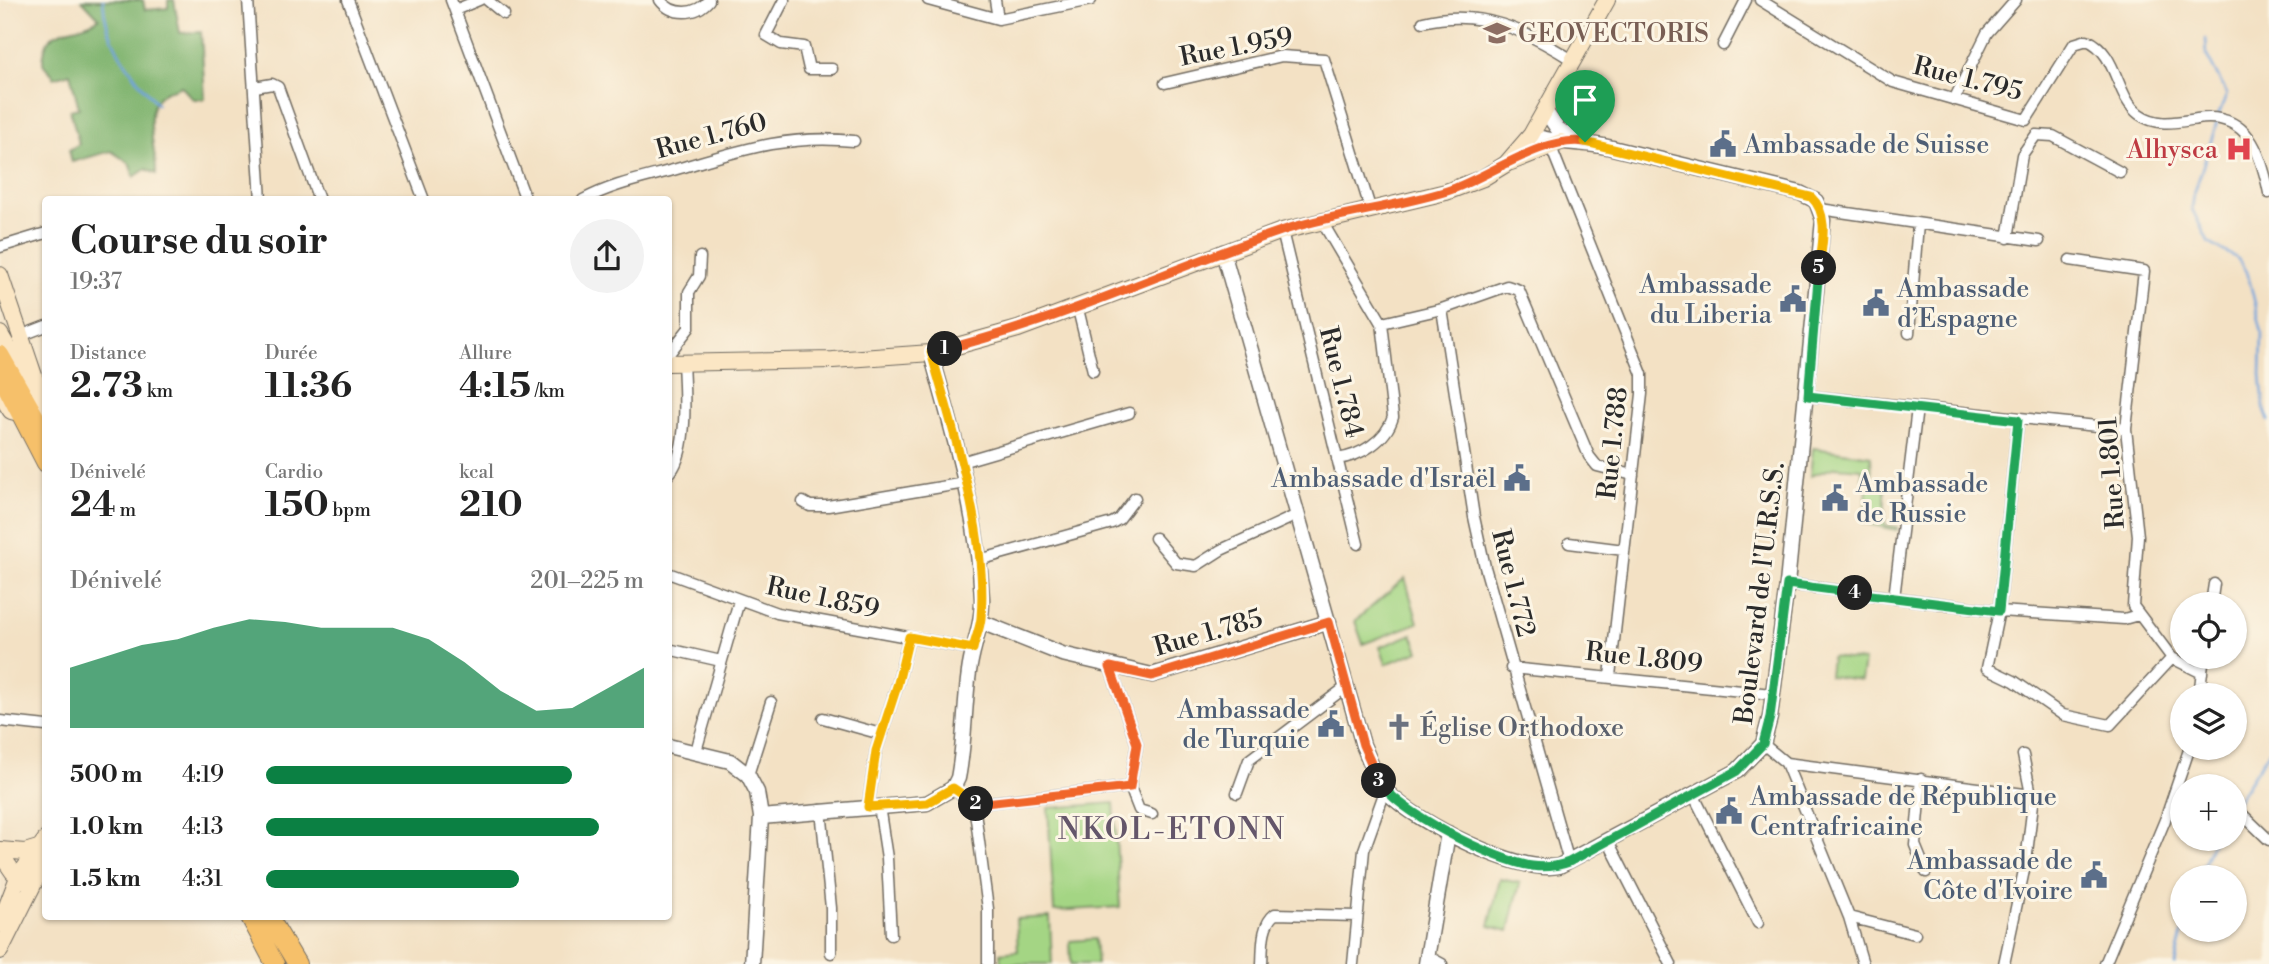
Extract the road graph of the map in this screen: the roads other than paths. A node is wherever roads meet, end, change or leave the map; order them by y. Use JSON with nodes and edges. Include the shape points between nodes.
{"nodes":[{"id":1,"x":248,"y":0,"type":"edge"},
{"id":2,"x":348,"y":0,"type":"edge"},
{"id":3,"x":479,"y":0,"type":"edge"},
{"id":4,"x":487,"y":0,"type":"edge"},
{"id":5,"x":660,"y":0,"type":"edge"},
{"id":6,"x":709,"y":0,"type":"edge"},
{"id":7,"x":784,"y":0,"type":"edge"},
{"id":8,"x":928,"y":0,"type":"edge"},
{"id":9,"x":995,"y":0,"type":"edge"},
{"id":10,"x":1091,"y":0,"type":"edge"},
{"id":11,"x":1607,"y":0,"type":"edge"},
{"id":12,"x":1746,"y":0,"type":"edge"},
{"id":13,"x":2016,"y":0,"type":"edge"},
{"id":14,"x":1769,"y":2,"type":"edge"},
{"id":15,"x":453,"y":5,"type":"edge"},
{"id":16,"x":504,"y":14,"type":"dead end"},
{"id":17,"x":998,"y":19,"type":"junction"},
{"id":18,"x":1423,"y":22,"type":"dead end"},
{"id":19,"x":1723,"y":45,"type":"dead end"},
{"id":20,"x":1574,"y":61,"type":"junction"},
{"id":21,"x":832,"y":69,"type":"dead end"},
{"id":22,"x":1165,"y":83,"type":"dead end"},
{"id":23,"x":255,"y":87,"type":"junction"},
{"id":24,"x":1954,"y":100,"type":"junction"},
{"id":25,"x":1546,"y":112,"type":"junction"},
{"id":26,"x":2026,"y":120,"type":"junction"},
{"id":27,"x":1531,"y":135,"type":"junction"},
{"id":28,"x":2036,"y":135,"type":"junction"},
{"id":29,"x":854,"y":141,"type":"dead end"},
{"id":30,"x":1563,"y":143,"type":"junction"},
{"id":31,"x":1506,"y":164,"type":"junction"},
{"id":32,"x":2120,"y":172,"type":"dead end"},
{"id":33,"x":2269,"y":194,"type":"edge"},
{"id":34,"x":261,"y":196,"type":"edge"},
{"id":35,"x":318,"y":196,"type":"edge"},
{"id":36,"x":422,"y":196,"type":"edge"},
{"id":37,"x":525,"y":196,"type":"edge"},
{"id":38,"x":590,"y":196,"type":"edge"},
{"id":39,"x":1820,"y":209,"type":"junction"},
{"id":40,"x":1371,"y":211,"type":"junction"},
{"id":41,"x":1321,"y":220,"type":"junction"},
{"id":42,"x":1918,"y":224,"type":"junction"},
{"id":43,"x":1282,"y":231,"type":"junction"},
{"id":44,"x":42,"y":234,"type":"edge"},
{"id":45,"x":2008,"y":238,"type":"junction"},
{"id":46,"x":2039,"y":241,"type":"dead end"},
{"id":47,"x":0,"y":247,"type":"edge"},
{"id":48,"x":1223,"y":252,"type":"junction"},
{"id":49,"x":700,"y":257,"type":"dead end"},
{"id":50,"x":2070,"y":260,"type":"dead end"},
{"id":51,"x":0,"y":275,"type":"edge"},
{"id":52,"x":1077,"y":305,"type":"junction"},
{"id":53,"x":1442,"y":310,"type":"junction"},
{"id":54,"x":1382,"y":323,"type":"junction"},
{"id":55,"x":42,"y":328,"type":"edge"},
{"id":56,"x":1909,"y":333,"type":"dead end"},
{"id":57,"x":0,"y":334,"type":"edge"},
{"id":58,"x":20,"y":336,"type":"junction"},
{"id":59,"x":931,"y":352,"type":"junction"},
{"id":60,"x":0,"y":355,"type":"edge"},
{"id":61,"x":673,"y":360,"type":"edge"},
{"id":62,"x":1093,"y":371,"type":"dead end"},
{"id":63,"x":0,"y":374,"type":"edge"},
{"id":64,"x":0,"y":394,"type":"edge"},
{"id":65,"x":1808,"y":396,"type":"junction"},
{"id":66,"x":42,"y":400,"type":"edge"},
{"id":67,"x":42,"y":404,"type":"edge"},
{"id":68,"x":1917,"y":408,"type":"junction"},
{"id":69,"x":19,"y":413,"type":"junction"},
{"id":70,"x":1129,"y":413,"type":"dead end"},
{"id":71,"x":2018,"y":420,"type":"junction"},
{"id":72,"x":42,"y":429,"type":"edge"},
{"id":73,"x":2126,"y":429,"type":"junction"},
{"id":74,"x":42,"y":456,"type":"edge"},
{"id":75,"x":1337,"y":460,"type":"junction"},
{"id":76,"x":961,"y":462,"type":"junction"},
{"id":77,"x":672,"y":469,"type":"edge"},
{"id":78,"x":1633,"y":475,"type":"junction"},
{"id":79,"x":965,"y":483,"type":"junction"},
{"id":80,"x":1135,"y":498,"type":"dead end"},
{"id":81,"x":803,"y":502,"type":"dead end"},
{"id":82,"x":1297,"y":515,"type":"junction"},
{"id":83,"x":1155,"y":538,"type":"dead end"},
{"id":84,"x":1569,"y":543,"type":"dead end"},
{"id":85,"x":1358,"y":544,"type":"dead end"},
{"id":86,"x":1624,"y":550,"type":"junction"},
{"id":87,"x":979,"y":560,"type":"junction"},
{"id":88,"x":672,"y":575,"type":"edge"},
{"id":89,"x":1787,"y":584,"type":"junction"},
{"id":90,"x":2214,"y":584,"type":"dead end"},
{"id":91,"x":2213,"y":592,"type":"edge"},
{"id":92,"x":1894,"y":598,"type":"junction"},
{"id":93,"x":739,"y":601,"type":"junction"},
{"id":94,"x":1999,"y":611,"type":"junction"},
{"id":95,"x":2138,"y":615,"type":"junction"},
{"id":96,"x":981,"y":622,"type":"junction"},
{"id":97,"x":1329,"y":622,"type":"junction"},
{"id":98,"x":909,"y":637,"type":"junction"},
{"id":99,"x":973,"y":649,"type":"junction"},
{"id":100,"x":672,"y":650,"type":"edge"},
{"id":101,"x":2170,"y":655,"type":"edge"},
{"id":102,"x":2170,"y":660,"type":"edge"},
{"id":103,"x":721,"y":661,"type":"junction"},
{"id":104,"x":1110,"y":667,"type":"junction"},
{"id":105,"x":1511,"y":668,"type":"junction"},
{"id":106,"x":2194,"y":669,"type":"edge"},
{"id":107,"x":2202,"y":669,"type":"edge"},
{"id":108,"x":2202,"y":673,"type":"junction"},
{"id":109,"x":1610,"y":676,"type":"junction"},
{"id":110,"x":2201,"y":683,"type":"edge"},
{"id":111,"x":1346,"y":687,"type":"junction"},
{"id":112,"x":1772,"y":694,"type":"junction"},
{"id":113,"x":771,"y":702,"type":"dead end"},
{"id":114,"x":823,"y":718,"type":"dead end"},
{"id":115,"x":0,"y":721,"type":"edge"},
{"id":116,"x":42,"y":726,"type":"edge"},
{"id":117,"x":881,"y":734,"type":"junction"},
{"id":118,"x":1763,"y":744,"type":"junction"},
{"id":119,"x":672,"y":747,"type":"edge"},
{"id":120,"x":696,"y":751,"type":"junction"},
{"id":121,"x":2023,"y":755,"type":"dead end"},
{"id":122,"x":2186,"y":760,"type":"edge"},
{"id":123,"x":1786,"y":763,"type":"junction"},
{"id":124,"x":748,"y":775,"type":"junction"},
{"id":125,"x":1921,"y":779,"type":"junction"},
{"id":126,"x":1130,"y":787,"type":"junction"},
{"id":127,"x":953,"y":788,"type":"junction"},
{"id":128,"x":1385,"y":792,"type":"junction"},
{"id":129,"x":1237,"y":793,"type":"dead end"},
{"id":130,"x":1693,"y":794,"type":"junction"},
{"id":131,"x":2032,"y":795,"type":"junction"},
{"id":132,"x":974,"y":804,"type":"junction"},
{"id":133,"x":874,"y":806,"type":"junction"},
{"id":134,"x":821,"y":810,"type":"junction"},
{"id":135,"x":1152,"y":814,"type":"dead end"},
{"id":136,"x":761,"y":817,"type":"junction"},
{"id":137,"x":2247,"y":818,"type":"edge"},
{"id":138,"x":1448,"y":833,"type":"junction"},
{"id":139,"x":2269,"y":840,"type":"edge"},
{"id":140,"x":1608,"y":841,"type":"junction"},
{"id":141,"x":42,"y":849,"type":"edge"},
{"id":142,"x":42,"y":851,"type":"edge"},
{"id":143,"x":0,"y":852,"type":"edge"},
{"id":144,"x":1569,"y":862,"type":"junction"},
{"id":145,"x":1926,"y":872,"type":"dead end"},
{"id":146,"x":24,"y":880,"type":"junction"},
{"id":147,"x":1356,"y":916,"type":"junction"},
{"id":148,"x":1849,"y":917,"type":"junction"},
{"id":149,"x":252,"y":920,"type":"edge"},
{"id":150,"x":272,"y":920,"type":"edge"},
{"id":151,"x":1758,"y":922,"type":"dead end"},
{"id":152,"x":0,"y":924,"type":"edge"},
{"id":153,"x":1915,"y":934,"type":"dead end"},
{"id":154,"x":891,"y":935,"type":"dead end"},
{"id":155,"x":0,"y":951,"type":"edge"},
{"id":156,"x":831,"y":953,"type":"dead end"},
{"id":157,"x":1427,"y":960,"type":"edge"},
{"id":158,"x":275,"y":964,"type":"edge"},
{"id":159,"x":297,"y":964,"type":"edge"},
{"id":160,"x":752,"y":964,"type":"edge"},
{"id":161,"x":988,"y":964,"type":"edge"},
{"id":162,"x":1262,"y":964,"type":"edge"},
{"id":163,"x":1353,"y":964,"type":"edge"},
{"id":164,"x":1442,"y":964,"type":"edge"},
{"id":165,"x":1671,"y":964,"type":"edge"},
{"id":166,"x":1863,"y":964,"type":"edge"},
{"id":167,"x":2004,"y":964,"type":"edge"},
{"id":168,"x":2105,"y":964,"type":"edge"}],
"edges":[{"from":1,"to":23,"type":"street"},
{"from":2,"to":36,"type":"street"},
{"from":3,"to":15,"type":"street"},
{"from":4,"to":16,"type":"street"},
{"from":5,"to":6,"type":"street","via":[[670,9],[686,13],[702,8]]},
{"from":7,"to":21,"type":"street","via":[[766,35],[781,44],[804,47],[808,69]]},
{"from":8,"to":17,"type":"street"},
{"from":9,"to":17,"type":"street"},
{"from":10,"to":17,"type":"street"},
{"from":11,"to":20,"type":"main road"},
{"from":12,"to":19,"type":"street"},
{"from":13,"to":24,"type":"street","via":[[1987,33]]},
{"from":14,"to":24,"type":"street","name":"Rue 1.795","via":[[1893,82]]},
{"from":15,"to":37,"type":"street"},
{"from":18,"to":20,"type":"street","via":[[1462,16],[1507,24]]},
{"from":20,"to":25,"type":"main road"},
{"from":22,"to":40,"type":"street","name":"Rue 1.959","via":[[1282,56],[1324,59]]},
{"from":23,"to":34,"type":"street"},
{"from":23,"to":35,"type":"street","via":[[278,87]]},
{"from":24,"to":26,"type":"street","name":"Rue 1.795"},
{"from":25,"to":27,"type":"main road"},
{"from":25,"to":30,"type":"street"},
{"from":26,"to":28,"type":"street"},
{"from":26,"to":33,"type":"street","name":"Rue 1.795","via":[[2074,44],[2087,40],[2109,60],[2141,115],[2175,124],[2228,121],[2242,128],[2253,141]]},
{"from":27,"to":30,"type":"street"},
{"from":27,"to":31,"type":"main road"},
{"from":28,"to":32,"type":"street","via":[[2053,136]]},
{"from":28,"to":45,"type":"street","via":[[2022,155]]},
{"from":29,"to":38,"type":"street","name":"Rue 1.760","via":[[776,140],[611,185]]},
{"from":30,"to":31,"type":"main road"},
{"from":30,"to":39,"type":"street","via":[[1800,193],[1811,197]]},
{"from":30,"to":78,"type":"street","name":"Rue 1.788","via":[[1642,373]]},
{"from":31,"to":40,"type":"main road","via":[[1446,191]]},
{"from":39,"to":42,"type":"street"},
{"from":39,"to":65,"type":"street","name":"Boulevard de l'U.R.S.S.","via":[[1824,220]]},
{"from":40,"to":41,"type":"main road"},
{"from":41,"to":43,"type":"main road"},
{"from":41,"to":54,"type":"street"},
{"from":42,"to":45,"type":"street"},
{"from":42,"to":56,"type":"street"},
{"from":43,"to":48,"type":"main road"},
{"from":43,"to":75,"type":"street","name":"Rue 1.784"},
{"from":44,"to":47,"type":"street"},
{"from":45,"to":46,"type":"street"},
{"from":48,"to":52,"type":"main road"},
{"from":48,"to":82,"type":"street"},
{"from":49,"to":61,"type":"street","via":[[699,276],[689,292],[689,328]]},
{"from":50,"to":73,"type":"street","name":"Rue 1.801","via":[[2144,271]]},
{"from":51,"to":58,"type":"main road"},
{"from":52,"to":59,"type":"main road","via":[[1006,332]]},
{"from":52,"to":62,"type":"street"},
{"from":53,"to":54,"type":"street"},
{"from":53,"to":78,"type":"street","via":[[1507,286],[1519,290],[1589,456],[1597,466]]},
{"from":53,"to":105,"type":"street","name":"Rue 1.772","via":[[1474,517]]},
{"from":54,"to":75,"type":"street","via":[[1391,424],[1363,453]]},
{"from":55,"to":58,"type":"street"},
{"from":57,"to":67,"type":"main road"},
{"from":58,"to":66,"type":"main road"},
{"from":59,"to":61,"type":"main road","via":[[834,360]]},
{"from":59,"to":76,"type":"street"},
{"from":60,"to":72,"type":"highway"},
{"from":61,"to":77,"type":"street","via":[[684,407],[679,458]]},
{"from":63,"to":69,"type":"highway"},
{"from":64,"to":69,"type":"main road","via":[[11,411]]},
{"from":65,"to":68,"type":"street"},
{"from":65,"to":89,"type":"street","name":"Boulevard de l'U.R.S.S."},
{"from":68,"to":71,"type":"street"},
{"from":68,"to":92,"type":"street"},
{"from":69,"to":74,"type":"highway"},
{"from":70,"to":76,"type":"street"},
{"from":71,"to":73,"type":"street"},
{"from":71,"to":94,"type":"street"},
{"from":73,"to":95,"type":"street","name":"Rue 1.801","via":[[2138,536],[2133,595]]},
{"from":75,"to":85,"type":"street","name":"Rue 1.784"},
{"from":76,"to":79,"type":"street"},
{"from":78,"to":86,"type":"street","name":"Rue 1.788"},
{"from":79,"to":81,"type":"street","via":[[828,506]]},
{"from":79,"to":87,"type":"street"},
{"from":80,"to":87,"type":"street","via":[[1111,523]]},
{"from":82,"to":83,"type":"street","via":[[1196,566],[1176,564]]},
{"from":82,"to":97,"type":"street"},
{"from":84,"to":86,"type":"street"},
{"from":86,"to":109,"type":"street","name":"Rue 1.788"},
{"from":87,"to":96,"type":"street"},
{"from":88,"to":93,"type":"street","name":"Rue 1.859"},
{"from":89,"to":92,"type":"street"},
{"from":89,"to":112,"type":"street","name":"Boulevard de l'U.R.S.S."},
{"from":90,"to":91,"type":"street"},
{"from":92,"to":94,"type":"street"},
{"from":93,"to":98,"type":"street","name":"Rue 1.859","via":[[818,622]]},
{"from":93,"to":103,"type":"street"},
{"from":94,"to":95,"type":"street","via":[[2123,619]]},
{"from":94,"to":102,"type":"street","via":[[1986,665],[2063,715],[2110,725]]},
{"from":95,"to":101,"type":"street"},
{"from":96,"to":99,"type":"street"},
{"from":96,"to":104,"type":"street","name":"Rue 1.785","via":[[1032,644]]},
{"from":97,"to":104,"type":"street","name":"Rue 1.785","via":[[1152,676]]},
{"from":97,"to":111,"type":"street"},
{"from":98,"to":99,"type":"street","name":"Rue 1.859"},
{"from":98,"to":117,"type":"street"},
{"from":99,"to":127,"type":"street","via":[[961,764]]},
{"from":100,"to":103,"type":"street"},
{"from":103,"to":120,"type":"street"},
{"from":104,"to":126,"type":"street","via":[[1137,744]]},
{"from":105,"to":109,"type":"street","name":"Rue 1.809"},
{"from":105,"to":144,"type":"street","name":"Rue 1.772"},
{"from":106,"to":108,"type":"street"},
{"from":107,"to":108,"type":"street"},
{"from":108,"to":110,"type":"street"},
{"from":109,"to":112,"type":"street","name":"Rue 1.809"},
{"from":111,"to":128,"type":"street","via":[[1363,745]]},
{"from":111,"to":129,"type":"street","via":[[1249,760]]},
{"from":112,"to":118,"type":"street","name":"Boulevard de l'U.R.S.S."},
{"from":113,"to":124,"type":"street"},
{"from":114,"to":117,"type":"street"},
{"from":115,"to":116,"type":"street"},
{"from":117,"to":133,"type":"street"},
{"from":118,"to":123,"type":"street"},
{"from":118,"to":130,"type":"street","name":"Boulevard de l'U.R.S.S.","via":[[1737,771]]},
{"from":119,"to":120,"type":"street"},
{"from":120,"to":124,"type":"street","via":[[730,761]]},
{"from":121,"to":131,"type":"street"},
{"from":122,"to":168,"type":"street"},
{"from":123,"to":125,"type":"street"},
{"from":123,"to":148,"type":"street"},
{"from":124,"to":136,"type":"street","via":[[757,792]]},
{"from":125,"to":131,"type":"street"},
{"from":125,"to":145,"type":"street","via":[[1916,845]]},
{"from":126,"to":132,"type":"street"},
{"from":126,"to":135,"type":"street","via":[[1139,810]]},
{"from":127,"to":132,"type":"street"},
{"from":127,"to":133,"type":"street","via":[[927,803]]},
{"from":128,"to":138,"type":"street","name":"Boulevard de l'U.R.S.S."},
{"from":128,"to":147,"type":"street","via":[[1364,850]]},
{"from":130,"to":140,"type":"street","name":"Boulevard de l'U.R.S.S."},
{"from":130,"to":151,"type":"street"},
{"from":131,"to":167,"type":"street","via":[[2026,861]]},
{"from":132,"to":161,"type":"street","via":[[988,909]]},
{"from":133,"to":134,"type":"street"},
{"from":133,"to":154,"type":"street","via":[[887,858]]},
{"from":134,"to":136,"type":"street"},
{"from":134,"to":156,"type":"street"},
{"from":136,"to":160,"type":"street"},
{"from":137,"to":139,"type":"street"},
{"from":138,"to":144,"type":"street","name":"Boulevard de l'U.R.S.S.","via":[[1512,862],[1547,868]]},
{"from":138,"to":157,"type":"street"},
{"from":140,"to":144,"type":"street","name":"Boulevard de l'U.R.S.S."},
{"from":140,"to":165,"type":"street"},
{"from":141,"to":143,"type":"main road"},
{"from":142,"to":146,"type":"main road"},
{"from":143,"to":146,"type":"main road"},
{"from":146,"to":152,"type":"main road"},
{"from":146,"to":155,"type":"main road"},
{"from":147,"to":162,"type":"street","via":[[1275,914],[1264,931]]},
{"from":147,"to":163,"type":"street"},
{"from":148,"to":153,"type":"street"},
{"from":148,"to":166,"type":"street"},
{"from":149,"to":158,"type":"highway"},
{"from":150,"to":159,"type":"highway"},
{"from":157,"to":164,"type":"street"}]}
